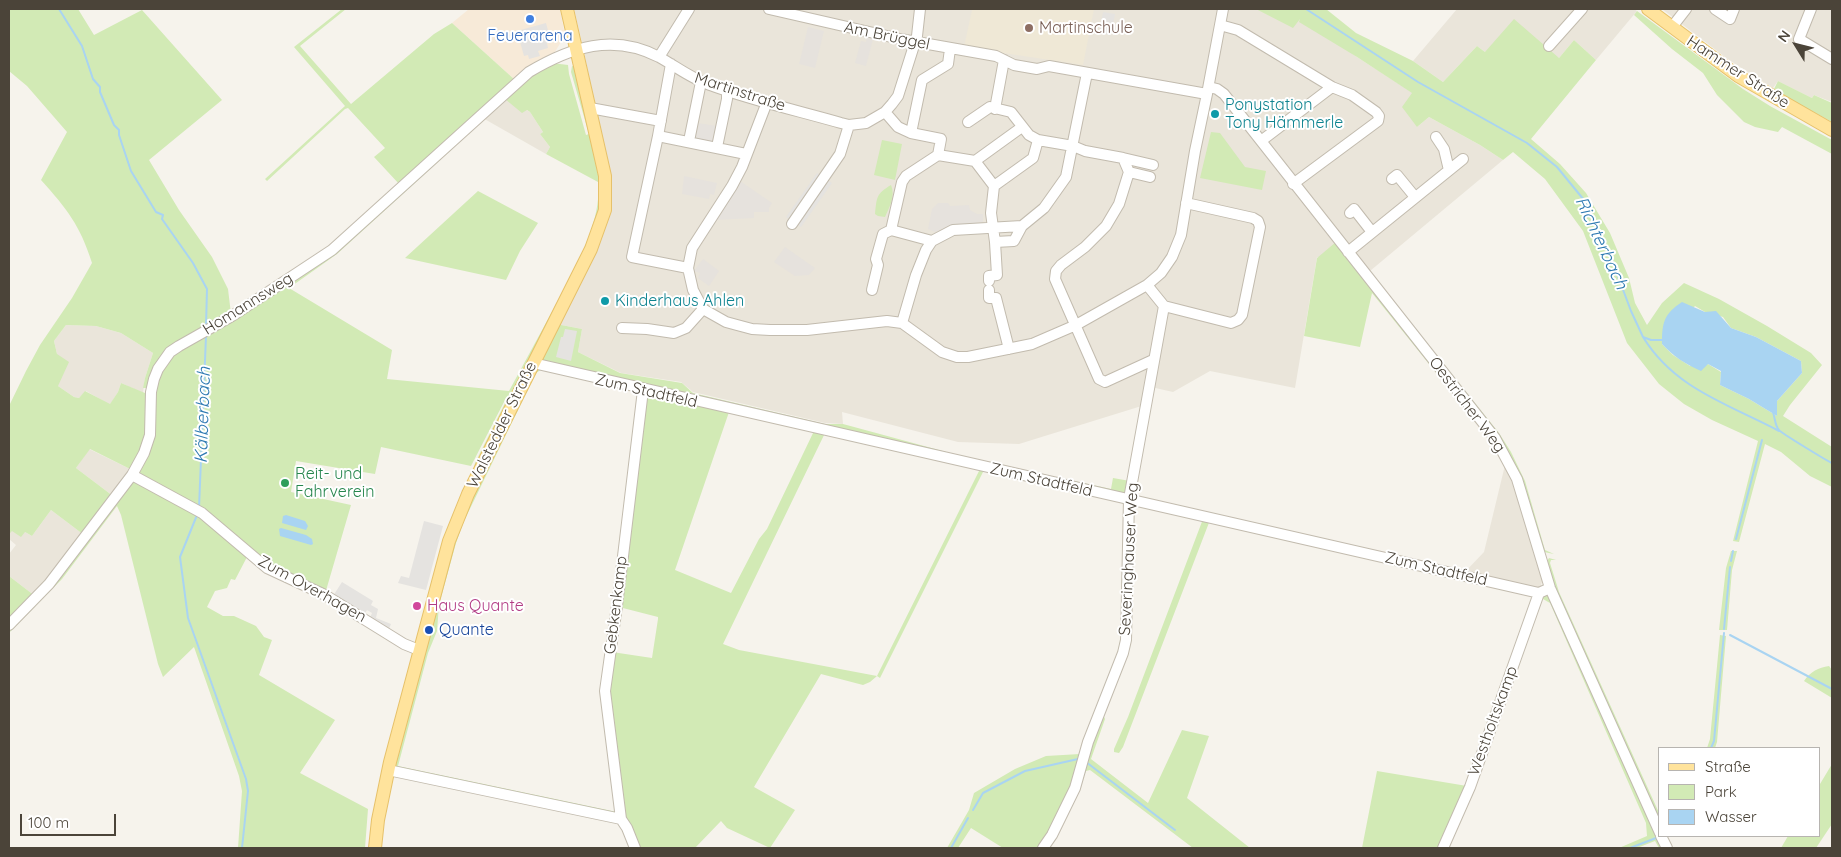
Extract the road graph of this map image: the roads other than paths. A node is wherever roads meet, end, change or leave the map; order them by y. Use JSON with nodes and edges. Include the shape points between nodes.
{"nodes":[{"id":1,"x":567,"y":9,"type":"edge"},
{"id":2,"x":689,"y":9,"type":"edge"},
{"id":3,"x":769,"y":9,"type":"edge"},
{"id":4,"x":920,"y":9,"type":"edge"},
{"id":5,"x":1223,"y":9,"type":"edge"},
{"id":6,"x":1582,"y":9,"type":"edge"},
{"id":7,"x":1648,"y":9,"type":"edge"},
{"id":8,"x":1686,"y":9,"type":"edge"},
{"id":9,"x":1715,"y":9,"type":"edge"},
{"id":10,"x":1734,"y":9,"type":"edge"},
{"id":11,"x":1811,"y":9,"type":"edge"},
{"id":12,"x":1220,"y":25,"type":"junction"},
{"id":13,"x":1672,"y":27,"type":"junction"},
{"id":14,"x":914,"y":42,"type":"junction"},
{"id":15,"x":1549,"y":46,"type":"dead end"},
{"id":16,"x":577,"y":49,"type":"junction"},
{"id":17,"x":950,"y":49,"type":"junction"},
{"id":18,"x":659,"y":57,"type":"junction"},
{"id":19,"x":1832,"y":59,"type":"edge"},
{"id":20,"x":1004,"y":60,"type":"junction"},
{"id":21,"x":671,"y":64,"type":"junction"},
{"id":22,"x":1087,"y":73,"type":"junction"},
{"id":23,"x":702,"y":82,"type":"junction"},
{"id":24,"x":1332,"y":87,"type":"junction"},
{"id":25,"x":727,"y":90,"type":"junction"},
{"id":26,"x":1208,"y":91,"type":"junction"},
{"id":27,"x":767,"y":102,"type":"junction"},
{"id":28,"x":590,"y":108,"type":"junction"},
{"id":29,"x":995,"y":109,"type":"junction"},
{"id":30,"x":886,"y":112,"type":"junction"},
{"id":31,"x":660,"y":121,"type":"junction"},
{"id":32,"x":968,"y":122,"type":"dead end"},
{"id":33,"x":849,"y":125,"type":"junction"},
{"id":34,"x":1022,"y":127,"type":"junction"},
{"id":35,"x":1832,"y":130,"type":"edge"},
{"id":36,"x":911,"y":133,"type":"junction"},
{"id":37,"x":658,"y":136,"type":"junction"},
{"id":38,"x":1436,"y":137,"type":"dead end"},
{"id":39,"x":1038,"y":140,"type":"junction"},
{"id":40,"x":689,"y":141,"type":"junction"},
{"id":41,"x":1261,"y":141,"type":"junction"},
{"id":42,"x":1074,"y":146,"type":"junction"},
{"id":43,"x":717,"y":147,"type":"junction"},
{"id":44,"x":746,"y":154,"type":"junction"},
{"id":45,"x":938,"y":155,"type":"junction"},
{"id":46,"x":1123,"y":158,"type":"junction"},
{"id":47,"x":1463,"y":158,"type":"dead end"},
{"id":48,"x":975,"y":161,"type":"junction"},
{"id":49,"x":1449,"y":170,"type":"junction"},
{"id":50,"x":1129,"y":172,"type":"junction"},
{"id":51,"x":1397,"y":175,"type":"dead end"},
{"id":52,"x":1293,"y":184,"type":"junction"},
{"id":53,"x":994,"y":186,"type":"junction"},
{"id":54,"x":1415,"y":197,"type":"junction"},
{"id":55,"x":1186,"y":203,"type":"junction"},
{"id":56,"x":1354,"y":209,"type":"dead end"},
{"id":57,"x":792,"y":224,"type":"dead end"},
{"id":58,"x":1022,"y":226,"type":"junction"},
{"id":59,"x":993,"y":228,"type":"junction"},
{"id":60,"x":891,"y":230,"type":"junction"},
{"id":61,"x":1372,"y":232,"type":"junction"},
{"id":62,"x":932,"y":241,"type":"junction"},
{"id":63,"x":995,"y":242,"type":"junction"},
{"id":64,"x":1348,"y":252,"type":"junction"},
{"id":65,"x":688,"y":268,"type":"junction"},
{"id":66,"x":1147,"y":285,"type":"junction"},
{"id":67,"x":872,"y":290,"type":"dead end"},
{"id":68,"x":1164,"y":306,"type":"junction"},
{"id":69,"x":703,"y":309,"type":"junction"},
{"id":70,"x":902,"y":323,"type":"junction"},
{"id":71,"x":1076,"y":324,"type":"junction"},
{"id":72,"x":622,"y":328,"type":"dead end"},
{"id":73,"x":1009,"y":349,"type":"junction"},
{"id":74,"x":1153,"y":360,"type":"junction"},
{"id":75,"x":532,"y":364,"type":"junction"},
{"id":76,"x":643,"y":390,"type":"junction"},
{"id":77,"x":132,"y":475,"type":"junction"},
{"id":78,"x":1129,"y":499,"type":"junction"},
{"id":79,"x":1550,"y":588,"type":"junction"},
{"id":80,"x":1539,"y":593,"type":"junction"},
{"id":81,"x":9,"y":625,"type":"edge"},
{"id":82,"x":419,"y":650,"type":"junction"},
{"id":83,"x":388,"y":770,"type":"junction"},
{"id":84,"x":621,"y":819,"type":"junction"},
{"id":85,"x":1658,"y":830,"type":"edge"},
{"id":86,"x":375,"y":848,"type":"edge"},
{"id":87,"x":635,"y":848,"type":"edge"},
{"id":88,"x":1044,"y":848,"type":"edge"},
{"id":89,"x":1443,"y":848,"type":"edge"}],
"edges":[{"from":1,"to":16,"type":"main road","name":"Walstedder Straße"},
{"from":2,"to":18,"type":"street"},
{"from":3,"to":14,"type":"street","name":"Am Brüggel"},
{"from":4,"to":14,"type":"street"},
{"from":5,"to":12,"type":"street"},
{"from":6,"to":15,"type":"street"},
{"from":7,"to":13,"type":"main road","name":"Hammer Straße"},
{"from":8,"to":13,"type":"street"},
{"from":9,"to":10,"type":"street","via":[[1730,19]]},
{"from":11,"to":19,"type":"street","via":[[1799,39]]},
{"from":12,"to":24,"type":"street","via":[[1238,30]]},
{"from":12,"to":26,"type":"street"},
{"from":13,"to":35,"type":"main road","name":"Hammer Straße","via":[[1738,76]]},
{"from":14,"to":17,"type":"street","name":"Am Brüggel"},
{"from":14,"to":30,"type":"street","via":[[898,96]]},
{"from":16,"to":18,"type":"street","name":"Martinstraße","via":[[620,44]]},
{"from":16,"to":28,"type":"main road","name":"Walstedder Straße"},
{"from":16,"to":77,"type":"street","name":"Homannsweg","via":[[549,60],[524,76],[332,250],[170,352],[154,379],[150,435]]},
{"from":17,"to":20,"type":"street","name":"Am Brüggel"},
{"from":17,"to":36,"type":"street","via":[[948,64],[922,80]]},
{"from":18,"to":21,"type":"street","name":"Martinstraße"},
{"from":20,"to":22,"type":"street","name":"Am Brüggel","via":[[1037,69],[1049,66]]},
{"from":20,"to":29,"type":"street"},
{"from":21,"to":23,"type":"street","name":"Martinstraße"},
{"from":21,"to":31,"type":"street"},
{"from":22,"to":26,"type":"street","name":"Am Brüggel"},
{"from":22,"to":42,"type":"street"},
{"from":23,"to":25,"type":"street","name":"Martinstraße"},
{"from":23,"to":40,"type":"street"},
{"from":24,"to":41,"type":"street"},
{"from":24,"to":52,"type":"street","via":[[1352,95],[1376,112],[1378,121]]},
{"from":25,"to":27,"type":"street","name":"Martinstraße"},
{"from":25,"to":43,"type":"street"},
{"from":26,"to":41,"type":"street","name":"Oestricher Weg","via":[[1217,89],[1224,94]]},
{"from":26,"to":55,"type":"street"},
{"from":27,"to":33,"type":"street","name":"Martinstraße"},
{"from":27,"to":44,"type":"street"},
{"from":28,"to":31,"type":"street"},
{"from":28,"to":75,"type":"main road","name":"Walstedder Straße","via":[[605,176],[603,218],[591,249]]},
{"from":29,"to":32,"type":"street","via":[[990,108]]},
{"from":29,"to":34,"type":"street","via":[[1011,112]]},
{"from":30,"to":33,"type":"street","name":"Martinstraße","via":[[866,123]]},
{"from":30,"to":36,"type":"street","via":[[898,127]]},
{"from":31,"to":37,"type":"street"},
{"from":33,"to":57,"type":"street","via":[[840,154]]},
{"from":34,"to":39,"type":"street"},
{"from":34,"to":48,"type":"street"},
{"from":36,"to":45,"type":"street","via":[[941,140]]},
{"from":37,"to":40,"type":"street"},
{"from":37,"to":65,"type":"street","via":[[632,257]]},
{"from":38,"to":49,"type":"street","via":[[1444,149]]},
{"from":39,"to":42,"type":"street"},
{"from":39,"to":53,"type":"street","via":[[1033,158]]},
{"from":40,"to":43,"type":"street"},
{"from":41,"to":52,"type":"street","name":"Oestricher Weg"},
{"from":42,"to":46,"type":"street"},
{"from":42,"to":58,"type":"street","via":[[1066,177],[1044,208]]},
{"from":43,"to":44,"type":"street"},
{"from":44,"to":65,"type":"street","via":[[732,186],[692,248]]},
{"from":45,"to":48,"type":"street"},
{"from":45,"to":60,"type":"street","via":[[902,182]]},
{"from":46,"to":50,"type":"street"},
{"from":46,"to":50,"type":"street","via":[[1150,164],[1147,176]]},
{"from":47,"to":49,"type":"street"},
{"from":48,"to":53,"type":"street"},
{"from":49,"to":54,"type":"street"},
{"from":50,"to":71,"type":"street","via":[[1119,204],[1106,226],[1056,271],[1055,279]]},
{"from":51,"to":54,"type":"street"},
{"from":52,"to":64,"type":"street","name":"Oestricher Weg"},
{"from":53,"to":59,"type":"street"},
{"from":54,"to":61,"type":"street"},
{"from":55,"to":66,"type":"street","via":[[1181,234],[1172,257]]},
{"from":55,"to":68,"type":"street","via":[[1258,221],[1260,226],[1242,314],[1231,323]]},
{"from":56,"to":61,"type":"street"},
{"from":58,"to":59,"type":"street"},
{"from":58,"to":63,"type":"street","via":[[1014,241]]},
{"from":59,"to":62,"type":"street","via":[[953,230]]},
{"from":59,"to":63,"type":"street"},
{"from":60,"to":62,"type":"street"},
{"from":60,"to":67,"type":"street","via":[[883,234]]},
{"from":61,"to":64,"type":"street"},
{"from":62,"to":70,"type":"street","via":[[916,275]]},
{"from":63,"to":73,"type":"street","via":[[997,275],[989,276],[989,298],[996,298]]},
{"from":64,"to":79,"type":"street","name":"Oestricher Weg","via":[[1500,446],[1518,479]]},
{"from":65,"to":69,"type":"street","via":[[692,290]]},
{"from":66,"to":68,"type":"street"},
{"from":66,"to":71,"type":"street"},
{"from":68,"to":74,"type":"street","name":"Severinghauser Weg"},
{"from":69,"to":70,"type":"street","via":[[726,322],[752,329],[807,330],[887,321]]},
{"from":69,"to":72,"type":"street","via":[[686,328],[674,333]]},
{"from":70,"to":73,"type":"street","via":[[942,352],[957,357]]},
{"from":71,"to":73,"type":"street","via":[[1032,344]]},
{"from":71,"to":74,"type":"street","via":[[1099,379],[1105,382]]},
{"from":74,"to":78,"type":"street","name":"Severinghauser Weg"},
{"from":75,"to":76,"type":"street","name":"Zum Stadtfeld"},
{"from":75,"to":82,"type":"main road","name":"Walstedder Straße","via":[[457,518]]},
{"from":76,"to":78,"type":"street","name":"Zum Stadtfeld"},
{"from":76,"to":84,"type":"street","name":"Gebkenkamp","via":[[605,691]]},
{"from":77,"to":81,"type":"street","name":"Homannsweg","via":[[49,584]]},
{"from":77,"to":82,"type":"street","name":"Zum Overhagen","via":[[198,511],[267,568],[325,596]]},
{"from":78,"to":80,"type":"street","name":"Zum Stadtfeld"},
{"from":78,"to":88,"type":"street","name":"Severinghauser Weg","via":[[1124,647],[1088,742],[1075,788]]},
{"from":79,"to":80,"type":"street"},
{"from":79,"to":85,"type":"street","name":"Oestricher Weg"},
{"from":80,"to":89,"type":"street","name":"Westholtskamp","via":[[1470,787]]},
{"from":82,"to":83,"type":"main road","name":"Walstedder Straße"},
{"from":83,"to":84,"type":"street"},
{"from":83,"to":86,"type":"main road","name":"Walstedder Straße"},
{"from":84,"to":87,"type":"street","name":"Gebkenkamp"}]}
